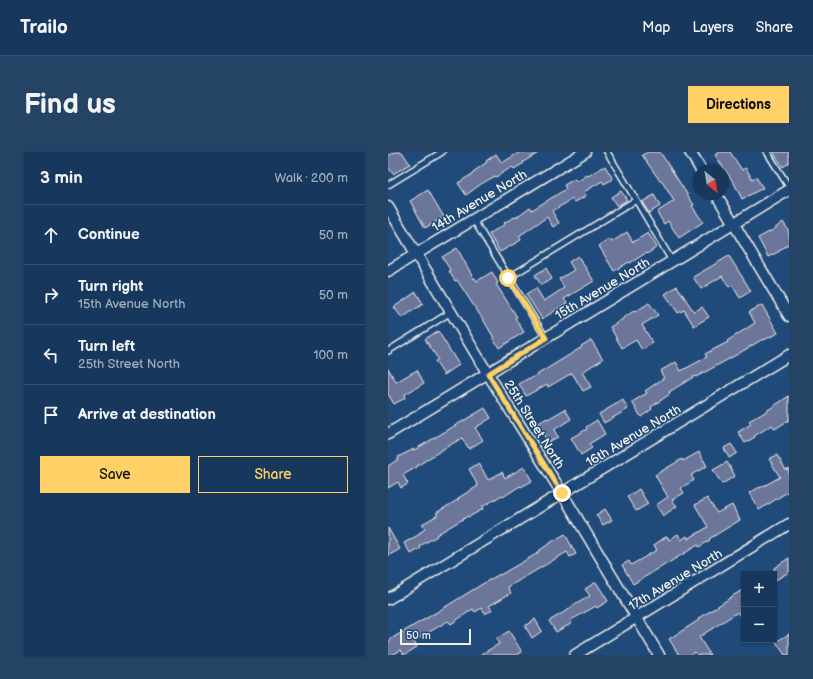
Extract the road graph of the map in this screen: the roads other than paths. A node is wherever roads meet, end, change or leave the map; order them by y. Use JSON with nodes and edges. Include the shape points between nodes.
{"nodes":[{"id":1,"x":442,"y":152,"type":"edge"},
{"id":2,"x":584,"y":152,"type":"edge"},
{"id":3,"x":607,"y":152,"type":"edge"},
{"id":4,"x":690,"y":152,"type":"edge"},
{"id":5,"x":767,"y":152,"type":"edge"},
{"id":6,"x":697,"y":164,"type":"edge"},
{"id":7,"x":388,"y":184,"type":"edge"},
{"id":8,"x":789,"y":189,"type":"edge"},
{"id":9,"x":636,"y":200,"type":"junction"},
{"id":10,"x":720,"y":200,"type":"edge"},
{"id":11,"x":388,"y":207,"type":"edge"},
{"id":12,"x":473,"y":219,"type":"junction"},
{"id":13,"x":733,"y":223,"type":"junction"},
{"id":14,"x":416,"y":254,"type":"junction"},
{"id":15,"x":672,"y":261,"type":"junction"},
{"id":16,"x":388,"y":271,"type":"edge"},
{"id":17,"x":508,"y":278,"type":"junction"},
{"id":18,"x":451,"y":312,"type":"junction"},
{"id":19,"x":789,"y":316,"type":"edge"},
{"id":20,"x":546,"y":338,"type":"junction"},
{"id":21,"x":388,"y":351,"type":"edge"},
{"id":22,"x":789,"y":355,"type":"edge"},
{"id":23,"x":488,"y":374,"type":"junction"},
{"id":24,"x":388,"y":434,"type":"edge"},
{"id":25,"x":562,"y":493,"type":"junction"},
{"id":26,"x":789,"y":524,"type":"edge"},
{"id":27,"x":388,"y":599,"type":"edge"},
{"id":28,"x":636,"y":618,"type":"junction"},
{"id":29,"x":576,"y":655,"type":"edge"},
{"id":30,"x":659,"y":655,"type":"edge"}],
"edges":[{"from":1,"to":7,"type":"lane"},
{"from":2,"to":12,"type":"street","name":"14th Avenue North"},
{"from":3,"to":9,"type":"lane"},
{"from":4,"to":6,"type":"street"},
{"from":5,"to":8,"type":"lane"},
{"from":8,"to":13,"type":"street","name":"15th Avenue North"},
{"from":9,"to":15,"type":"lane"},
{"from":9,"to":17,"type":"lane"},
{"from":10,"to":13,"type":"street"},
{"from":11,"to":14,"type":"street","name":"25th Street North"},
{"from":12,"to":14,"type":"street","name":"14th Avenue North"},
{"from":12,"to":17,"type":"lane"},
{"from":13,"to":15,"type":"street","name":"15th Avenue North"},
{"from":13,"to":19,"type":"street"},
{"from":14,"to":16,"type":"street","name":"14th Avenue North"},
{"from":14,"to":18,"type":"street","name":"25th Street North"},
{"from":15,"to":20,"type":"street","name":"15th Avenue North"},
{"from":17,"to":20,"type":"lane"},
{"from":18,"to":21,"type":"lane"},
{"from":18,"to":23,"type":"street","name":"25th Street North"},
{"from":20,"to":23,"type":"street","name":"15th Avenue North"},
{"from":22,"to":25,"type":"street","name":"16th Avenue North"},
{"from":23,"to":24,"type":"street","name":"15th Avenue North"},
{"from":23,"to":25,"type":"street","name":"25th Street North"},
{"from":25,"to":27,"type":"street","name":"16th Avenue North"},
{"from":25,"to":28,"type":"street","name":"25th Street North"},
{"from":26,"to":28,"type":"street","name":"17th Avenue North"},
{"from":28,"to":29,"type":"street","name":"17th Avenue North"},
{"from":28,"to":30,"type":"street","name":"25th Street North"}]}
